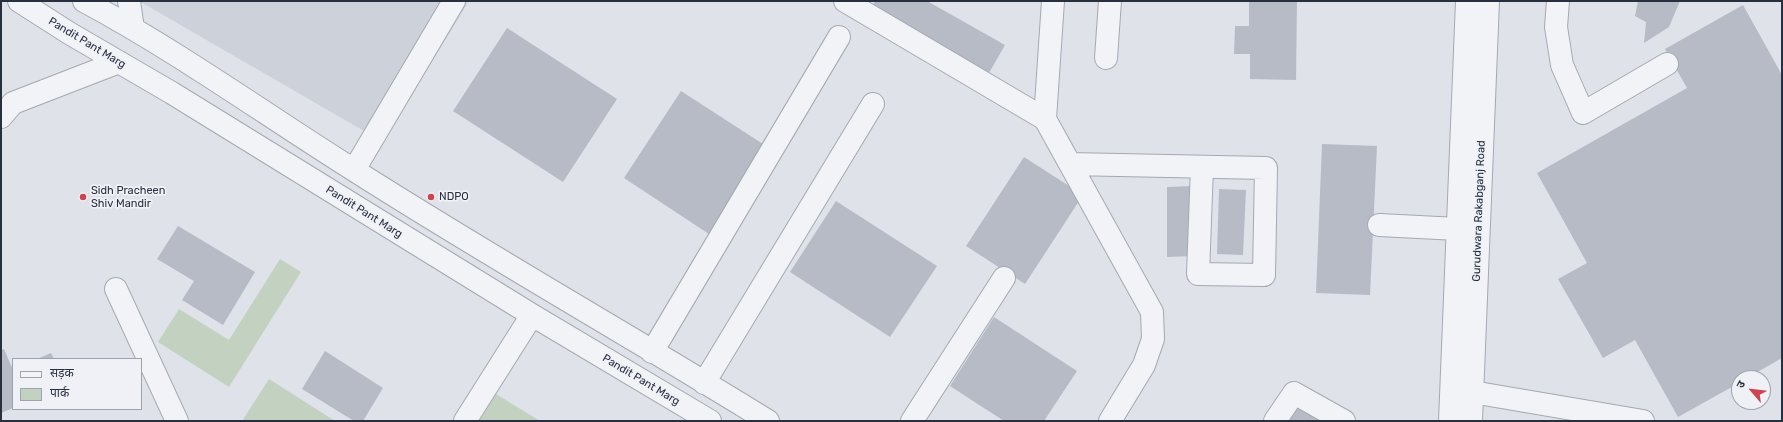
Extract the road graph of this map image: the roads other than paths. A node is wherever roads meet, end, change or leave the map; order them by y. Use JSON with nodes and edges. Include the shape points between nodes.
{"nodes":[{"id":1,"x":19,"y":1,"type":"edge"},
{"id":2,"x":84,"y":1,"type":"edge"},
{"id":3,"x":129,"y":1,"type":"edge"},
{"id":4,"x":454,"y":1,"type":"edge"},
{"id":5,"x":845,"y":1,"type":"edge"},
{"id":6,"x":1053,"y":1,"type":"edge"},
{"id":7,"x":1110,"y":1,"type":"edge"},
{"id":8,"x":1467,"y":1,"type":"edge"},
{"id":9,"x":1488,"y":1,"type":"edge"},
{"id":10,"x":1558,"y":1,"type":"edge"},
{"id":11,"x":133,"y":29,"type":"junction"},
{"id":12,"x":839,"y":37,"type":"dead end"},
{"id":13,"x":1106,"y":58,"type":"dead end"},
{"id":14,"x":119,"y":62,"type":"junction"},
{"id":15,"x":1667,"y":64,"type":"dead end"},
{"id":16,"x":873,"y":104,"type":"dead end"},
{"id":17,"x":1,"y":117,"type":"edge"},
{"id":18,"x":1045,"y":119,"type":"junction"},
{"id":19,"x":1070,"y":164,"type":"junction"},
{"id":20,"x":1202,"y":167,"type":"junction"},
{"id":21,"x":354,"y":170,"type":"junction"},
{"id":22,"x":1379,"y":225,"type":"dead end"},
{"id":23,"x":1458,"y":229,"type":"junction"},
{"id":24,"x":1004,"y":278,"type":"dead end"},
{"id":25,"x":116,"y":289,"type":"dead end"},
{"id":26,"x":532,"y":315,"type":"junction"},
{"id":27,"x":652,"y":352,"type":"junction"},
{"id":28,"x":704,"y":383,"type":"junction"},
{"id":29,"x":1472,"y":392,"type":"junction"},
{"id":30,"x":177,"y":421,"type":"edge"},
{"id":31,"x":465,"y":421,"type":"edge"},
{"id":32,"x":710,"y":421,"type":"edge"},
{"id":33,"x":768,"y":421,"type":"edge"},
{"id":34,"x":912,"y":421,"type":"edge"},
{"id":35,"x":1110,"y":421,"type":"edge"},
{"id":36,"x":1275,"y":421,"type":"edge"},
{"id":37,"x":1344,"y":421,"type":"edge"},
{"id":38,"x":1450,"y":421,"type":"edge"},
{"id":39,"x":1471,"y":421,"type":"edge"},
{"id":40,"x":1642,"y":421,"type":"edge"}],
"edges":[{"from":1,"to":14,"type":"street","name":"Pandit Pant Marg"},
{"from":2,"to":11,"type":"street"},
{"from":3,"to":11,"type":"street"},
{"from":4,"to":21,"type":"street"},
{"from":5,"to":18,"type":"street"},
{"from":6,"to":18,"type":"street"},
{"from":7,"to":13,"type":"street"},
{"from":8,"to":23,"type":"street","name":"Gurudwara Rakabganj Road"},
{"from":9,"to":29,"type":"street","name":"Gurudwara Rakabganj Road"},
{"from":10,"to":15,"type":"street","via":[[1556,27],[1562,65],[1583,113]]},
{"from":11,"to":21,"type":"street"},
{"from":12,"to":27,"type":"street"},
{"from":14,"to":17,"type":"street","via":[[13,103]]},
{"from":14,"to":26,"type":"street","name":"Pandit Pant Marg"},
{"from":16,"to":28,"type":"street"},
{"from":18,"to":19,"type":"street"},
{"from":19,"to":20,"type":"street"},
{"from":19,"to":35,"type":"street","via":[[1152,312],[1153,339],[1144,365]]},
{"from":20,"to":20,"type":"street","via":[[1198,274],[1264,275],[1266,168]]},
{"from":21,"to":27,"type":"street"},
{"from":22,"to":23,"type":"street"},
{"from":23,"to":38,"type":"street","name":"Gurudwara Rakabganj Road"},
{"from":24,"to":34,"type":"street"},
{"from":25,"to":30,"type":"street"},
{"from":26,"to":31,"type":"street"},
{"from":26,"to":32,"type":"street","name":"Pandit Pant Marg"},
{"from":27,"to":28,"type":"street"},
{"from":28,"to":33,"type":"street"},
{"from":29,"to":39,"type":"street","name":"Gurudwara Rakabganj Road"},
{"from":29,"to":40,"type":"street"},
{"from":36,"to":37,"type":"street","via":[[1294,394]]}]}
